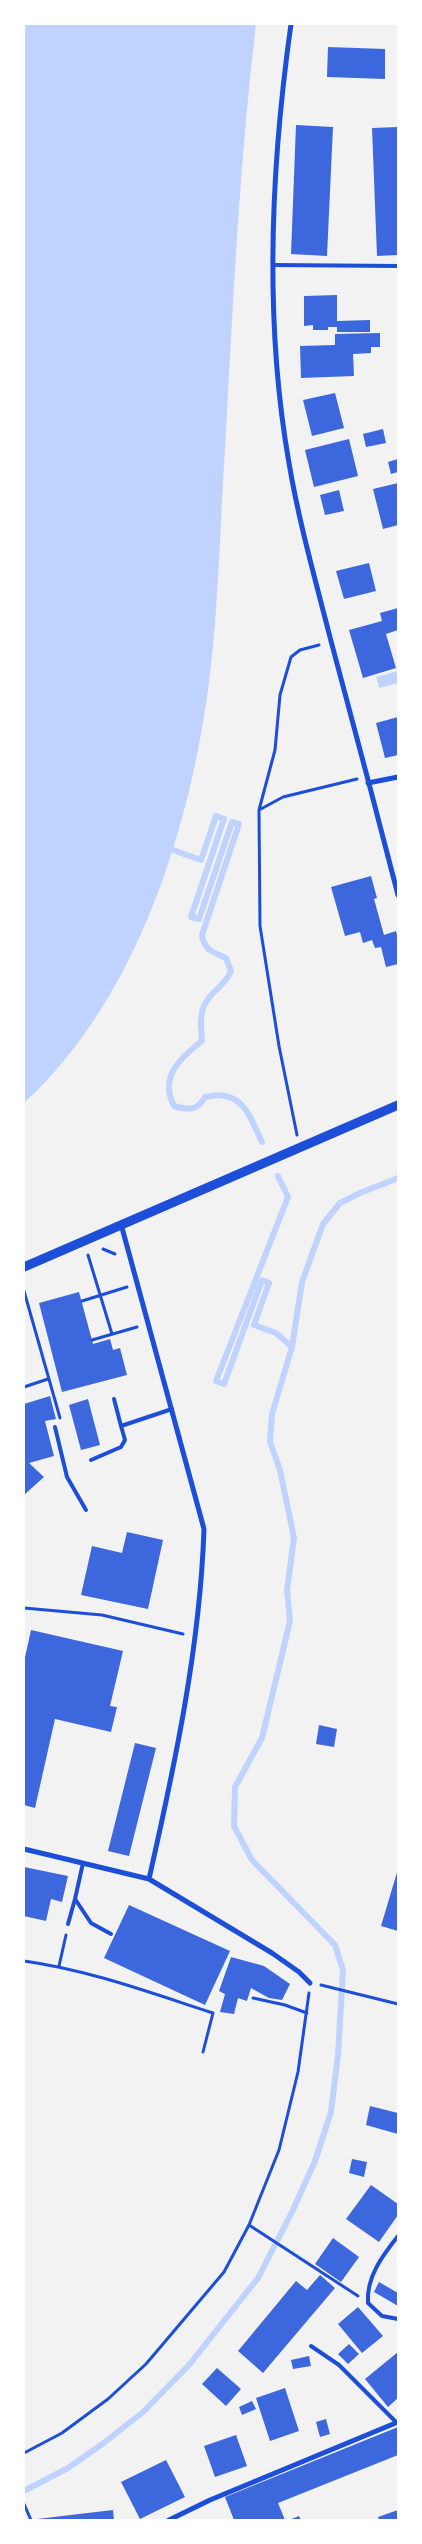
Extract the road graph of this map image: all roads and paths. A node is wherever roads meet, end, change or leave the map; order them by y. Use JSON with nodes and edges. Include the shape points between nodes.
{"nodes":[{"id":1,"x":291,"y":24,"type":"edge"},
{"id":2,"x":274,"y":265,"type":"junction"},
{"id":3,"x":398,"y":266,"type":"edge"},
{"id":4,"x":332,"y":641,"type":"junction"},
{"id":5,"x":398,"y":777,"type":"edge"},
{"id":6,"x":368,"y":780,"type":"junction"},
{"id":7,"x":259,"y":810,"type":"junction"},
{"id":8,"x":398,"y":895,"type":"edge"},
{"id":9,"x":398,"y":1104,"type":"edge"},
{"id":10,"x":300,"y":1146,"type":"junction"},
{"id":11,"x":121,"y":1224,"type":"junction"},
{"id":12,"x":96,"y":1248,"type":"dead end"},
{"id":13,"x":92,"y":1250,"type":"dead end"},
{"id":14,"x":118,"y":1258,"type":"dead end"},
{"id":15,"x":24,"y":1267,"type":"edge"},
{"id":16,"x":125,"y":1278,"type":"dead end"},
{"id":17,"x":128,"y":1287,"type":"junction"},
{"id":18,"x":24,"y":1291,"type":"edge"},
{"id":19,"x":130,"y":1295,"type":"dead end"},
{"id":20,"x":100,"y":1296,"type":"junction"},
{"id":21,"x":25,"y":1302,"type":"edge"},
{"id":22,"x":82,"y":1302,"type":"dead end"},
{"id":23,"x":137,"y":1319,"type":"dead end"},
{"id":24,"x":112,"y":1334,"type":"junction"},
{"id":25,"x":92,"y":1340,"type":"dead end"},
{"id":26,"x":48,"y":1378,"type":"junction"},
{"id":27,"x":24,"y":1387,"type":"edge"},
{"id":28,"x":114,"y":1399,"type":"dead end"},
{"id":29,"x":172,"y":1409,"type":"junction"},
{"id":30,"x":121,"y":1426,"type":"junction"},
{"id":31,"x":54,"y":1427,"type":"joint"},
{"id":32,"x":91,"y":1460,"type":"dead end"},
{"id":33,"x":86,"y":1510,"type":"dead end"},
{"id":34,"x":24,"y":1608,"type":"edge"},
{"id":35,"x":194,"y":1636,"type":"junction"},
{"id":36,"x":24,"y":1849,"type":"edge"},
{"id":37,"x":82,"y":1863,"type":"junction"},
{"id":38,"x":150,"y":1879,"type":"junction"},
{"id":39,"x":75,"y":1899,"type":"junction"},
{"id":40,"x":68,"y":1924,"type":"joint"},
{"id":41,"x":111,"y":1934,"type":"dead end"},
{"id":42,"x":24,"y":1961,"type":"edge"},
{"id":43,"x":59,"y":1966,"type":"junction"},
{"id":44,"x":310,"y":1983,"type":"joint"},
{"id":45,"x":320,"y":1985,"type":"dead end"},
{"id":46,"x":254,"y":1998,"type":"dead end"},
{"id":47,"x":398,"y":2004,"type":"edge"},
{"id":48,"x":307,"y":2014,"type":"junction"},
{"id":49,"x":203,"y":2052,"type":"dead end"},
{"id":50,"x":249,"y":2225,"type":"junction"},
{"id":51,"x":398,"y":2236,"type":"edge"},
{"id":52,"x":368,"y":2303,"type":"junction"},
{"id":53,"x":398,"y":2319,"type":"edge"},
{"id":54,"x":311,"y":2346,"type":"dead end"},
{"id":55,"x":398,"y":2422,"type":"edge"},
{"id":56,"x":24,"y":2453,"type":"edge"},
{"id":57,"x":24,"y":2504,"type":"edge"},
{"id":58,"x":31,"y":2520,"type":"edge"},
{"id":59,"x":169,"y":2520,"type":"edge"}],
"edges":[{"from":1,"to":2,"type":"street","via":[[276,167]]},
{"from":2,"to":3,"type":"lane"},
{"from":2,"to":4,"type":"street","via":[[278,369],[288,462]]},
{"from":4,"to":6,"type":"street"},
{"from":4,"to":7,"type":"path","via":[[300,650],[291,657],[280,695],[275,750]]},
{"from":5,"to":6,"type":"street"},
{"from":6,"to":7,"type":"path","via":[[300,792]]},
{"from":6,"to":8,"type":"street"},
{"from":7,"to":10,"type":"path","via":[[260,926],[279,1046]]},
{"from":9,"to":10,"type":"street"},
{"from":10,"to":11,"type":"street"},
{"from":11,"to":15,"type":"street"},
{"from":11,"to":29,"type":"street"},
{"from":12,"to":14,"type":"path","via":[[106,1249]]},
{"from":13,"to":20,"type":"path","via":[[87,1252]]},
{"from":16,"to":17,"type":"path"},
{"from":17,"to":19,"type":"path"},
{"from":17,"to":20,"type":"path"},
{"from":18,"to":21,"type":"path"},
{"from":20,"to":22,"type":"path"},
{"from":20,"to":24,"type":"path"},
{"from":21,"to":26,"type":"path"},
{"from":23,"to":24,"type":"path","via":[[139,1327]]},
{"from":24,"to":25,"type":"path"},
{"from":26,"to":27,"type":"path"},
{"from":26,"to":31,"type":"path","via":[[61,1422]]},
{"from":28,"to":30,"type":"lane"},
{"from":29,"to":30,"type":"lane"},
{"from":29,"to":35,"type":"street","via":[[204,1529],[202,1580]]},
{"from":30,"to":32,"type":"lane","via":[[125,1440],[121,1447]]},
{"from":31,"to":33,"type":"lane","via":[[67,1477]]},
{"from":34,"to":35,"type":"path","via":[[102,1614]]},
{"from":35,"to":38,"type":"street","via":[[174,1765]]},
{"from":36,"to":37,"type":"street"},
{"from":37,"to":38,"type":"street"},
{"from":37,"to":39,"type":"lane"},
{"from":38,"to":44,"type":"street","via":[[272,1953]]},
{"from":39,"to":40,"type":"lane"},
{"from":39,"to":41,"type":"lane","via":[[91,1923]]},
{"from":40,"to":43,"type":"path"},
{"from":42,"to":43,"type":"path"},
{"from":43,"to":49,"type":"path","via":[[213,2013]]},
{"from":44,"to":48,"type":"path"},
{"from":45,"to":47,"type":"path"},
{"from":46,"to":48,"type":"path"},
{"from":48,"to":50,"type":"path","via":[[283,2134]]},
{"from":50,"to":52,"type":"path"},
{"from":50,"to":56,"type":"path","via":[[224,2272],[146,2364],[82,2420]]},
{"from":51,"to":52,"type":"lane","via":[[381,2257],[370,2284]]},
{"from":52,"to":53,"type":"lane","via":[[382,2316]]},
{"from":54,"to":55,"type":"lane","via":[[339,2365]]},
{"from":55,"to":59,"type":"street"},
{"from":57,"to":58,"type":"path"}]}
